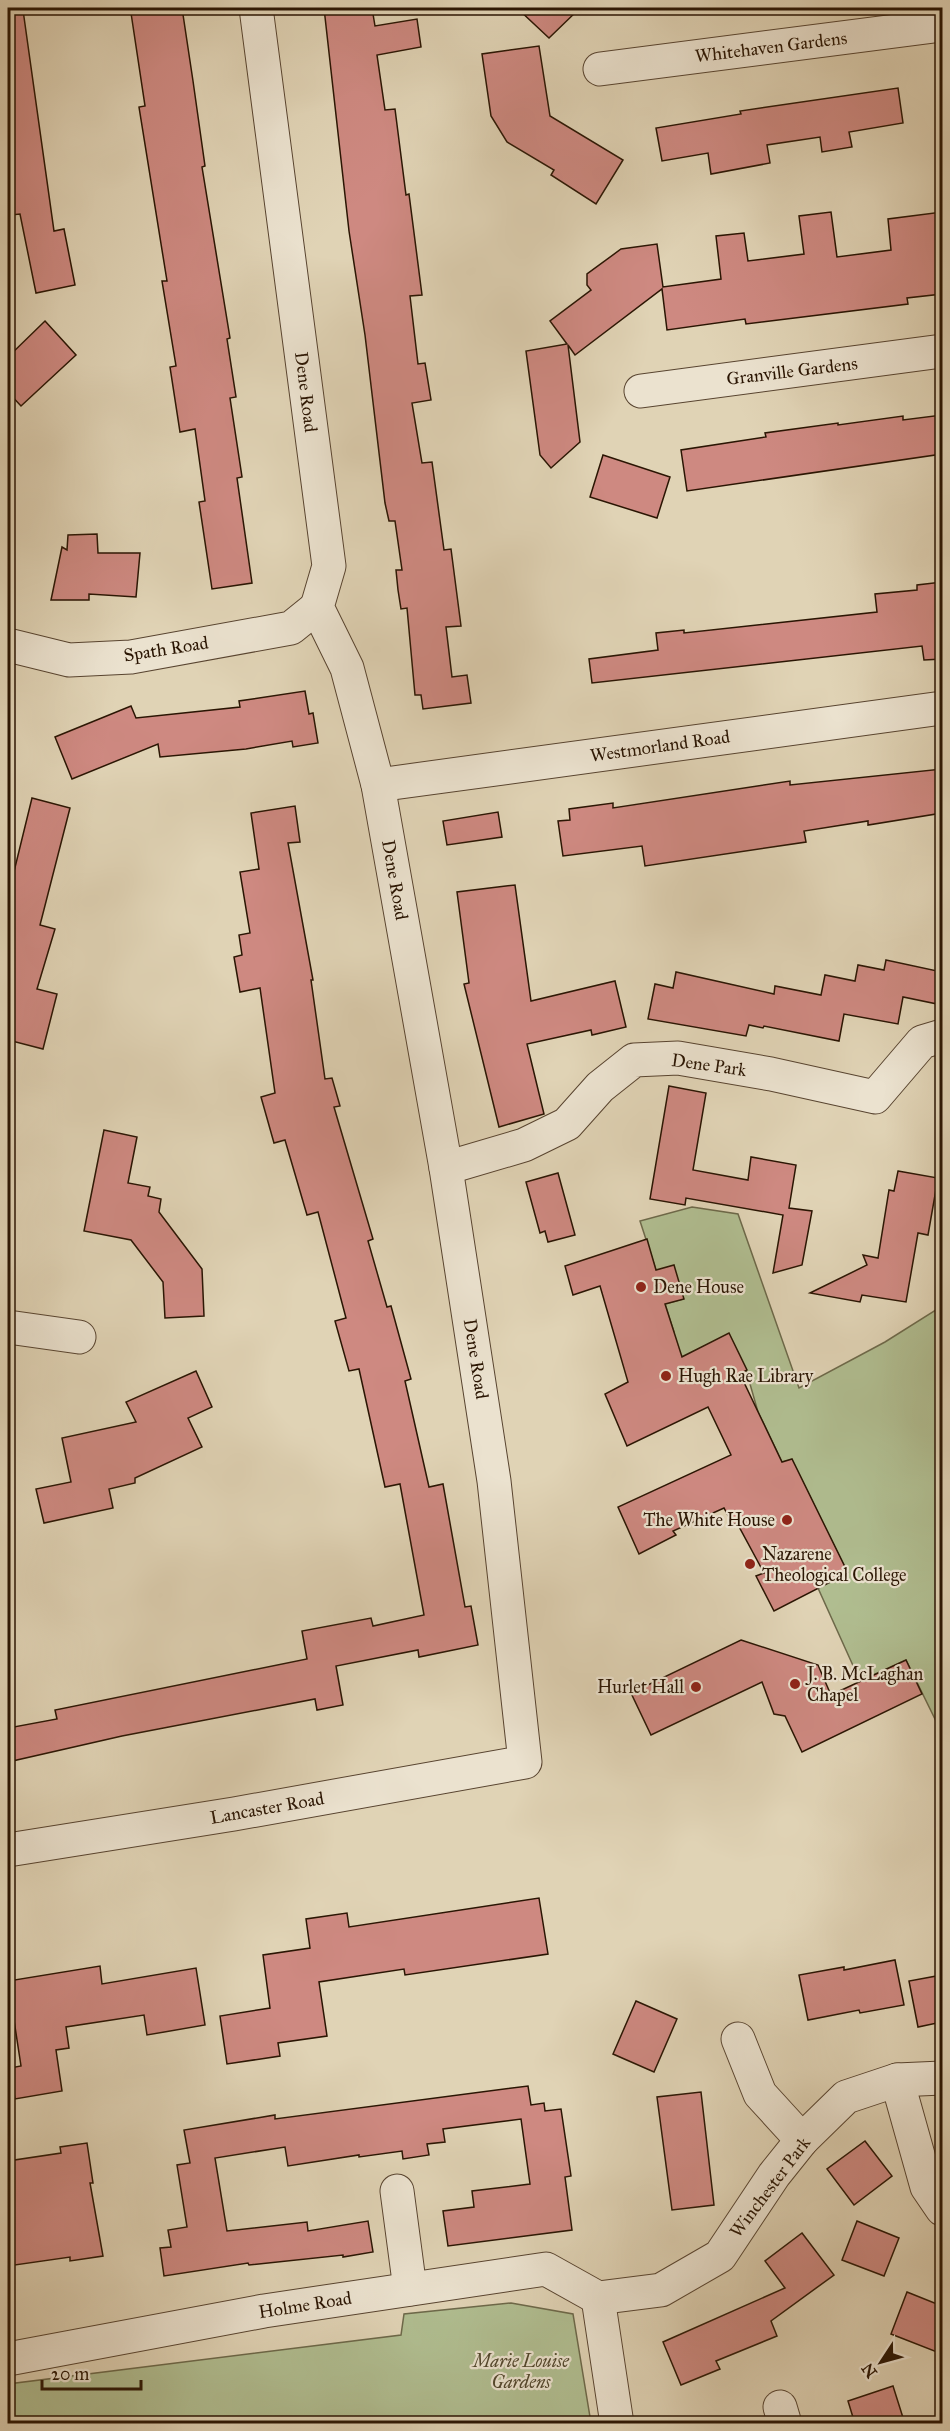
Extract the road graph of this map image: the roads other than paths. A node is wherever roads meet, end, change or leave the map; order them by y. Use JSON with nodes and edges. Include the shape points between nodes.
{"nodes":[{"id":1,"x":256,"y":8,"type":"edge"},
{"id":2,"x":942,"y":25,"type":"edge"},
{"id":3,"x":600,"y":69,"type":"dead end"},
{"id":4,"x":942,"y":351,"type":"edge"},
{"id":5,"x":641,"y":391,"type":"dead end"},
{"id":6,"x":317,"y":607,"type":"junction"},
{"id":7,"x":8,"y":645,"type":"edge"},
{"id":8,"x":942,"y":708,"type":"edge"},
{"id":9,"x":378,"y":785,"type":"junction"},
{"id":10,"x":942,"y":1036,"type":"edge"},
{"id":11,"x":446,"y":1168,"type":"junction"},
{"id":12,"x":8,"y":1327,"type":"edge"},
{"id":13,"x":79,"y":1337,"type":"dead end"},
{"id":14,"x":525,"y":1762,"type":"joint"},
{"id":15,"x":8,"y":1850,"type":"edge"},
{"id":16,"x":738,"y":2039,"type":"dead end"},
{"id":17,"x":942,"y":2078,"type":"edge"},
{"id":18,"x":897,"y":2080,"type":"junction"},
{"id":19,"x":802,"y":2140,"type":"junction"},
{"id":20,"x":397,"y":2191,"type":"dead end"},
{"id":21,"x":942,"y":2209,"type":"edge"},
{"id":22,"x":410,"y":2289,"type":"junction"},
{"id":23,"x":598,"y":2298,"type":"junction"},
{"id":24,"x":8,"y":2359,"type":"edge"},
{"id":25,"x":617,"y":2424,"type":"edge"}],
"edges":[{"from":1,"to":6,"type":"street","name":"Dene Road","via":[[329,566]]},
{"from":2,"to":3,"type":"street","name":"Whitehaven Gardens"},
{"from":4,"to":5,"type":"street","name":"Granville Gardens"},
{"from":6,"to":7,"type":"street","name":"Spath Road","via":[[291,628],[130,657],[69,660]]},
{"from":6,"to":9,"type":"street","name":"Dene Road","via":[[347,668]]},
{"from":8,"to":9,"type":"street","name":"Westmorland Road"},
{"from":9,"to":11,"type":"street","name":"Dene Road"},
{"from":10,"to":11,"type":"street","name":"Dene Park","via":[[922,1042],[875,1097],[678,1058],[634,1060],[600,1087],[567,1124],[524,1144]]},
{"from":11,"to":14,"type":"street","name":"Dene Road","via":[[495,1481]]},
{"from":12,"to":13,"type":"street"},
{"from":14,"to":15,"type":"street","name":"Lancaster Road"},
{"from":16,"to":19,"type":"street","via":[[760,2094]]},
{"from":17,"to":18,"type":"street","name":"Winchester Park"},
{"from":18,"to":19,"type":"street","name":"Winchester Park","via":[[846,2097]]},
{"from":18,"to":21,"type":"street","via":[[927,2187]]},
{"from":19,"to":23,"type":"street","name":"Winchester Park","via":[[720,2256],[661,2290]]},
{"from":20,"to":22,"type":"street"},
{"from":22,"to":23,"type":"street","name":"Holme Road","via":[[546,2269]]},
{"from":22,"to":24,"type":"street","name":"Holme Road","via":[[264,2311]]},
{"from":23,"to":25,"type":"street"}]}
